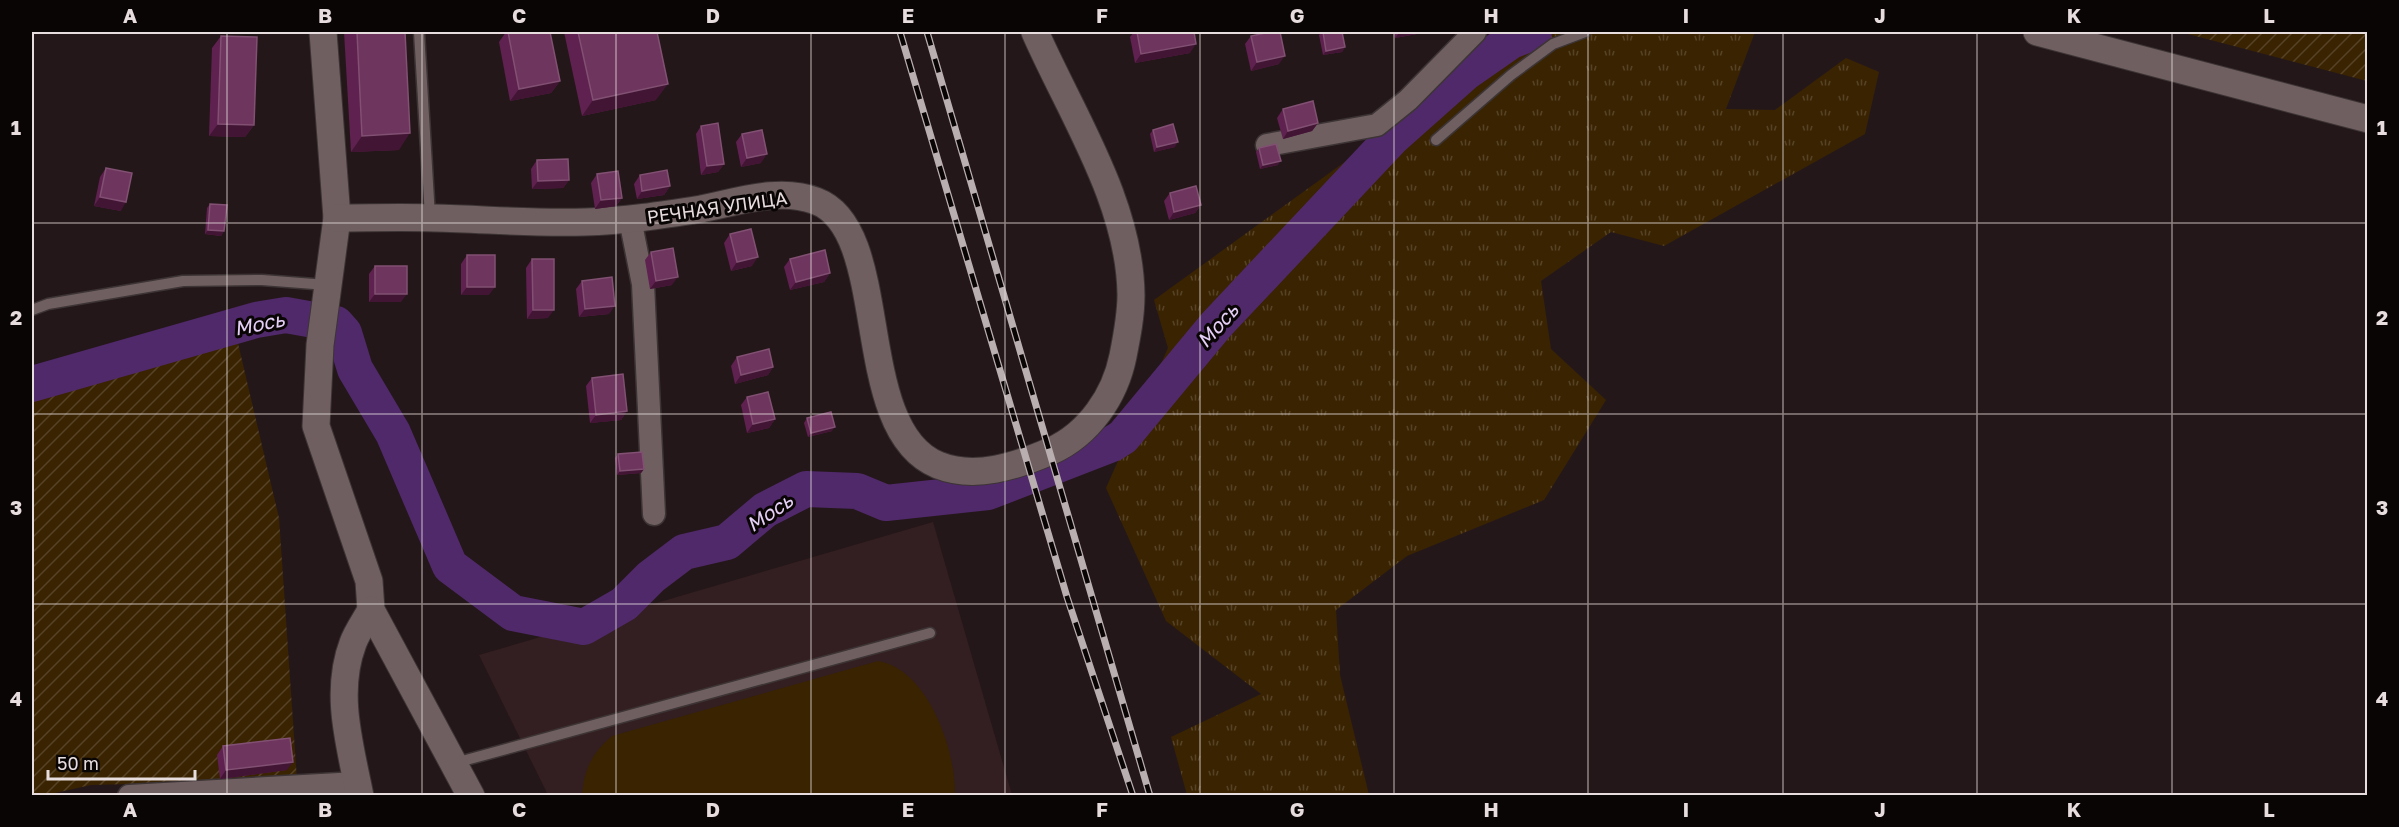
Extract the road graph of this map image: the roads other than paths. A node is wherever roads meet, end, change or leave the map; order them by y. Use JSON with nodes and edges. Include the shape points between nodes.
{"nodes":[{"id":1,"x":322,"y":32,"type":"edge"},
{"id":2,"x":419,"y":32,"type":"edge"},
{"id":3,"x":1035,"y":32,"type":"edge"},
{"id":4,"x":1476,"y":32,"type":"edge"},
{"id":5,"x":1585,"y":32,"type":"edge"},
{"id":6,"x":2037,"y":32,"type":"edge"},
{"id":7,"x":2367,"y":119,"type":"edge"},
{"id":8,"x":1437,"y":140,"type":"dead end"},
{"id":9,"x":1267,"y":145,"type":"edge"},
{"id":10,"x":337,"y":218,"type":"junction"},
{"id":11,"x":430,"y":218,"type":"junction"},
{"id":12,"x":630,"y":219,"type":"junction"},
{"id":13,"x":326,"y":292,"type":"junction"},
{"id":14,"x":32,"y":310,"type":"edge"},
{"id":15,"x":654,"y":514,"type":"dead end"},
{"id":16,"x":371,"y":610,"type":"junction"},
{"id":17,"x":930,"y":633,"type":"dead end"},
{"id":18,"x":454,"y":764,"type":"junction"},
{"id":19,"x":359,"y":789,"type":"edge"},
{"id":20,"x":197,"y":794,"type":"edge"},
{"id":21,"x":129,"y":795,"type":"edge"},
{"id":22,"x":471,"y":795,"type":"edge"}],
"edges":[{"from":1,"to":10,"type":"street"},
{"from":2,"to":11,"type":"lane"},
{"from":3,"to":12,"type":"street","name":"РЕЧНАЯ УЛИЦА","via":[[1108,188],[1124,238],[1131,294],[1130,321],[1119,373],[1098,413],[1070,441],[1036,457],[987,471],[953,470],[936,464],[913,447],[885,389],[855,248],[830,208],[805,197],[786,195]]},
{"from":4,"to":9,"type":"street","via":[[1408,100],[1377,125]]},
{"from":5,"to":8,"type":"lane","via":[[1553,44]]},
{"from":6,"to":7,"type":"street"},
{"from":10,"to":11,"type":"street","name":"РЕЧНАЯ УЛИЦА"},
{"from":10,"to":13,"type":"street"},
{"from":11,"to":12,"type":"street","name":"РЕЧНАЯ УЛИЦА","via":[[582,222]]},
{"from":12,"to":15,"type":"street","via":[[643,284]]},
{"from":13,"to":14,"type":"lane","via":[[262,280],[183,281]]},
{"from":13,"to":16,"type":"street","via":[[316,426],[369,580]]},
{"from":16,"to":18,"type":"street"},
{"from":16,"to":19,"type":"street","via":[[353,643],[345,677],[343,710]]},
{"from":17,"to":18,"type":"lane"},
{"from":18,"to":22,"type":"street"},
{"from":19,"to":20,"type":"street"},
{"from":20,"to":21,"type":"street"}]}
